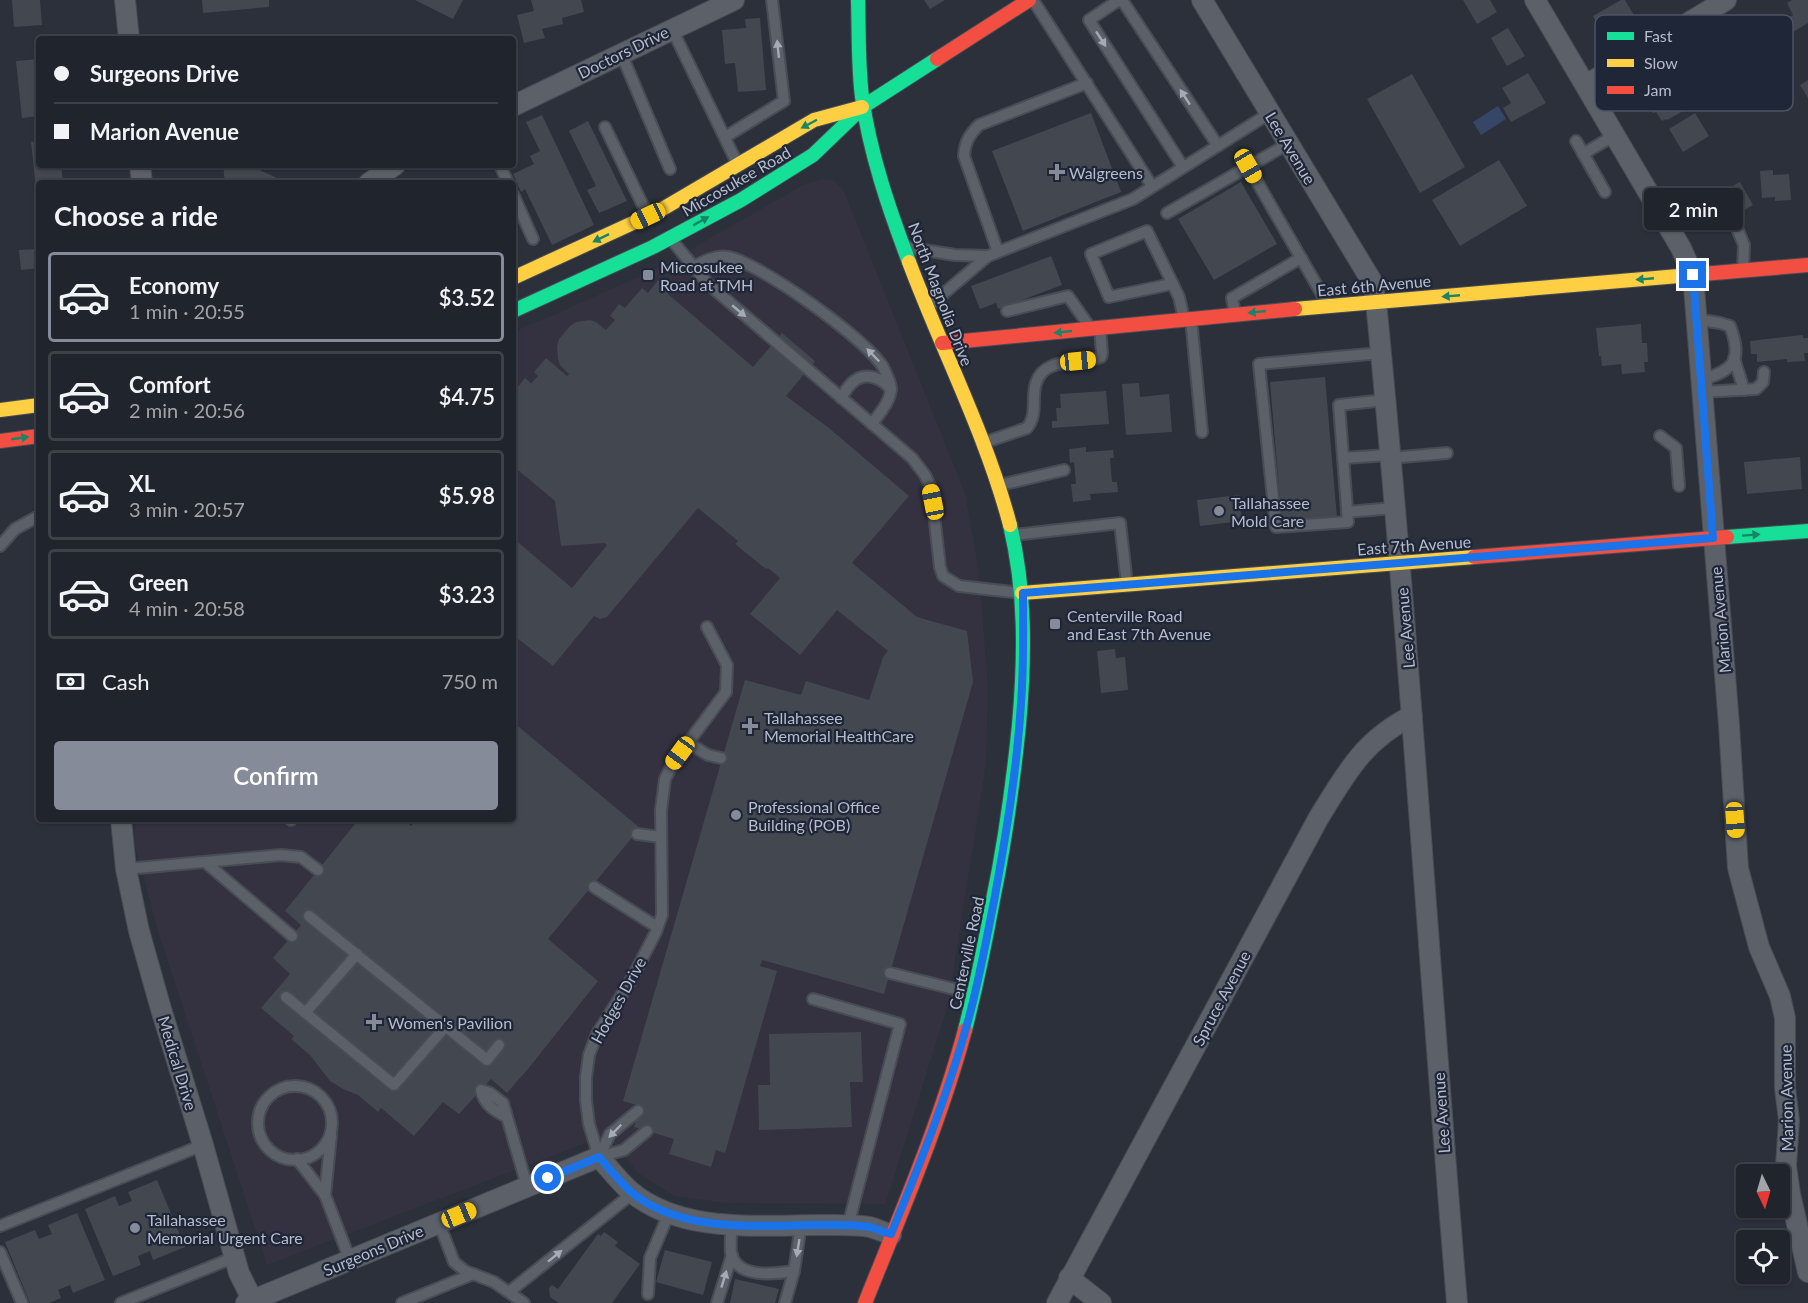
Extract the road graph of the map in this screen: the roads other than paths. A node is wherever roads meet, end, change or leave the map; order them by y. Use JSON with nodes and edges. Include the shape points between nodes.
{"nodes":[{"id":1,"x":126,"y":0,"type":"edge"},
{"id":2,"x":734,"y":0,"type":"edge"},
{"id":3,"x":772,"y":0,"type":"edge"},
{"id":4,"x":858,"y":0,"type":"edge"},
{"id":5,"x":1031,"y":0,"type":"edge"},
{"id":6,"x":1120,"y":0,"type":"edge"},
{"id":7,"x":1202,"y":0,"type":"edge"},
{"id":8,"x":1535,"y":0,"type":"edge"},
{"id":9,"x":1726,"y":0,"type":"edge"},
{"id":10,"x":1701,"y":15,"type":"edge"},
{"id":11,"x":672,"y":29,"type":"junction"},
{"id":12,"x":129,"y":36,"type":"edge"},
{"id":13,"x":621,"y":53,"type":"junction"},
{"id":14,"x":1595,"y":80,"type":"edge"},
{"id":15,"x":1087,"y":83,"type":"junction"},
{"id":16,"x":1586,"y":85,"type":"junction"},
{"id":17,"x":1595,"y":101,"type":"edge"},
{"id":18,"x":516,"y":105,"type":"edge"},
{"id":19,"x":864,"y":106,"type":"junction"},
{"id":20,"x":1601,"y":111,"type":"edge"},
{"id":21,"x":1270,"y":113,"type":"junction"},
{"id":22,"x":605,"y":127,"type":"dead end"},
{"id":23,"x":1615,"y":135,"type":"junction"},
{"id":24,"x":725,"y":138,"type":"junction"},
{"id":25,"x":1576,"y":141,"type":"dead end"},
{"id":26,"x":1288,"y":144,"type":"junction"},
{"id":27,"x":1218,"y":146,"type":"junction"},
{"id":28,"x":1583,"y":154,"type":"junction"},
{"id":29,"x":738,"y":165,"type":"junction"},
{"id":30,"x":1248,"y":166,"type":"junction"},
{"id":31,"x":1184,"y":167,"type":"junction"},
{"id":32,"x":391,"y":168,"type":"edge"},
{"id":33,"x":670,"y":169,"type":"dead end"},
{"id":34,"x":373,"y":180,"type":"edge"},
{"id":35,"x":1152,"y":186,"type":"junction"},
{"id":36,"x":1605,"y":192,"type":"dead end"},
{"id":37,"x":516,"y":201,"type":"edge"},
{"id":38,"x":1167,"y":213,"type":"dead end"},
{"id":39,"x":648,"y":216,"type":"junction"},
{"id":40,"x":1734,"y":221,"type":"dead end"},
{"id":41,"x":670,"y":238,"type":"junction"},
{"id":42,"x":533,"y":239,"type":"dead end"},
{"id":43,"x":904,"y":247,"type":"junction"},
{"id":44,"x":993,"y":254,"type":"junction"},
{"id":45,"x":1301,"y":258,"type":"junction"},
{"id":46,"x":1808,"y":265,"type":"edge"},
{"id":47,"x":693,"y":267,"type":"junction"},
{"id":48,"x":1743,"y":270,"type":"junction"},
{"id":49,"x":1693,"y":275,"type":"junction"},
{"id":50,"x":516,"y":277,"type":"edge"},
{"id":51,"x":1172,"y":284,"type":"junction"},
{"id":52,"x":1376,"y":302,"type":"junction"},
{"id":53,"x":1329,"y":305,"type":"junction"},
{"id":54,"x":927,"y":308,"type":"junction"},
{"id":55,"x":516,"y":310,"type":"edge"},
{"id":56,"x":1007,"y":311,"type":"dead end"},
{"id":57,"x":1235,"y":315,"type":"junction"},
{"id":58,"x":1188,"y":319,"type":"junction"},
{"id":59,"x":1696,"y":319,"type":"junction"},
{"id":60,"x":1095,"y":328,"type":"junction"},
{"id":61,"x":942,"y":344,"type":"junction"},
{"id":62,"x":1381,"y":353,"type":"junction"},
{"id":63,"x":1734,"y":358,"type":"junction"},
{"id":64,"x":1764,"y":372,"type":"dead end"},
{"id":65,"x":1701,"y":386,"type":"junction"},
{"id":66,"x":1744,"y":390,"type":"junction"},
{"id":67,"x":891,"y":391,"type":"junction"},
{"id":68,"x":841,"y":398,"type":"junction"},
{"id":69,"x":1385,"y":400,"type":"junction"},
{"id":70,"x":36,"y":405,"type":"edge"},
{"id":71,"x":0,"y":410,"type":"edge"},
{"id":72,"x":872,"y":424,"type":"junction"},
{"id":73,"x":1202,"y":432,"type":"dead end"},
{"id":74,"x":36,"y":436,"type":"edge"},
{"id":75,"x":1660,"y":436,"type":"dead end"},
{"id":76,"x":0,"y":441,"type":"edge"},
{"id":77,"x":982,"y":443,"type":"junction"},
{"id":78,"x":1447,"y":453,"type":"dead end"},
{"id":79,"x":1390,"y":456,"type":"junction"},
{"id":80,"x":1343,"y":458,"type":"junction"},
{"id":81,"x":1064,"y":470,"type":"dead end"},
{"id":82,"x":999,"y":485,"type":"junction"},
{"id":83,"x":1679,"y":486,"type":"dead end"},
{"id":84,"x":1394,"y":508,"type":"junction"},
{"id":85,"x":1347,"y":512,"type":"junction"},
{"id":86,"x":36,"y":518,"type":"dead end"},
{"id":87,"x":1808,"y":531,"type":"edge"},
{"id":88,"x":1012,"y":535,"type":"junction"},
{"id":89,"x":1713,"y":538,"type":"junction"},
{"id":90,"x":0,"y":546,"type":"edge"},
{"id":91,"x":1400,"y":562,"type":"junction"},
{"id":92,"x":1127,"y":584,"type":"junction"},
{"id":93,"x":1023,"y":593,"type":"junction"},
{"id":94,"x":707,"y":627,"type":"dead end"},
{"id":95,"x":1412,"y":716,"type":"junction"},
{"id":96,"x":688,"y":743,"type":"junction"},
{"id":97,"x":721,"y":758,"type":"dead end"},
{"id":98,"x":121,"y":822,"type":"edge"},
{"id":99,"x":638,"y":834,"type":"dead end"},
{"id":100,"x":661,"y":837,"type":"junction"},
{"id":101,"x":205,"y":862,"type":"junction"},
{"id":102,"x":126,"y":869,"type":"junction"},
{"id":103,"x":318,"y":870,"type":"dead end"},
{"id":104,"x":594,"y":887,"type":"dead end"},
{"id":105,"x":309,"y":916,"type":"dead end"},
{"id":106,"x":657,"y":927,"type":"junction"},
{"id":107,"x":292,"y":936,"type":"dead end"},
{"id":108,"x":357,"y":954,"type":"junction"},
{"id":109,"x":890,"y":973,"type":"dead end"},
{"id":110,"x":974,"y":994,"type":"junction"},
{"id":111,"x":286,"y":997,"type":"dead end"},
{"id":112,"x":813,"y":999,"type":"dead end"},
{"id":113,"x":305,"y":1013,"type":"junction"},
{"id":114,"x":446,"y":1026,"type":"junction"},
{"id":115,"x":499,"y":1045,"type":"dead end"},
{"id":116,"x":638,"y":1111,"type":"dead end"},
{"id":117,"x":507,"y":1118,"type":"dead end"},
{"id":118,"x":331,"y":1131,"type":"junction"},
{"id":119,"x":647,"y":1131,"type":"dead end"},
{"id":120,"x":204,"y":1145,"type":"junction"},
{"id":121,"x":599,"y":1157,"type":"junction"},
{"id":122,"x":297,"y":1159,"type":"junction"},
{"id":123,"x":527,"y":1186,"type":"junction"},
{"id":124,"x":633,"y":1193,"type":"junction"},
{"id":125,"x":325,"y":1195,"type":"junction"},
{"id":126,"x":669,"y":1213,"type":"junction"},
{"id":127,"x":439,"y":1223,"type":"junction"},
{"id":128,"x":732,"y":1225,"type":"junction"},
{"id":129,"x":801,"y":1225,"type":"junction"},
{"id":130,"x":848,"y":1226,"type":"junction"},
{"id":131,"x":0,"y":1227,"type":"edge"},
{"id":132,"x":891,"y":1234,"type":"junction"},
{"id":133,"x":0,"y":1252,"type":"edge"},
{"id":134,"x":732,"y":1255,"type":"junction"},
{"id":135,"x":235,"y":1257,"type":"junction"},
{"id":136,"x":350,"y":1260,"type":"junction"},
{"id":137,"x":794,"y":1270,"type":"junction"},
{"id":138,"x":1808,"y":1272,"type":"edge"},
{"id":139,"x":474,"y":1274,"type":"junction"},
{"id":140,"x":1069,"y":1278,"type":"junction"},
{"id":141,"x":509,"y":1292,"type":"junction"},
{"id":142,"x":648,"y":1294,"type":"dead end"},
{"id":143,"x":251,"y":1302,"type":"edge"},
{"id":144,"x":22,"y":1303,"type":"edge"},
{"id":145,"x":121,"y":1303,"type":"edge"},
{"id":146,"x":402,"y":1303,"type":"edge"},
{"id":147,"x":525,"y":1303,"type":"edge"},
{"id":148,"x":717,"y":1303,"type":"edge"},
{"id":149,"x":785,"y":1303,"type":"edge"},
{"id":150,"x":865,"y":1303,"type":"edge"},
{"id":151,"x":1057,"y":1303,"type":"edge"},
{"id":152,"x":1101,"y":1303,"type":"edge"},
{"id":153,"x":1457,"y":1303,"type":"edge"}],
"edges":[{"from":1,"to":12,"type":"street"},
{"from":2,"to":11,"type":"street","name":"Doctors Drive"},
{"from":24,"to":3,"type":"lane","one_way":true,"via":[[784,101]]},
{"from":4,"to":19,"type":"street","name":"North Magnolia Drive"},
{"from":5,"to":15,"type":"lane"},
{"from":5,"to":19,"type":"street","name":"Miccosukee Road"},
{"from":27,"to":6,"type":"lane","one_way":true},
{"from":6,"to":31,"type":"lane","one_way":true,"via":[[1089,20]]},
{"from":7,"to":21,"type":"street","name":"Lee Avenue"},
{"from":8,"to":16,"type":"street","name":"Marion Avenue"},
{"from":9,"to":10,"type":"street"},
{"from":11,"to":13,"type":"street","name":"Doctors Drive"},
{"from":11,"to":24,"type":"lane"},
{"from":13,"to":18,"type":"street","name":"Doctors Drive"},
{"from":13,"to":33,"type":"lane"},
{"from":14,"to":16,"type":"street"},
{"from":15,"to":35,"type":"lane"},
{"from":15,"to":44,"type":"lane","via":[[979,125],[964,144],[964,156]]},
{"from":16,"to":17,"type":"street","name":"Marion Avenue"},
{"from":19,"to":29,"type":"street","name":"Miccosukee Road","one_way":true,"via":[[814,120]]},
{"from":41,"to":19,"type":"street","name":"Miccosukee Road","one_way":true,"via":[[813,155]]},
{"from":19,"to":43,"type":"street","name":"North Magnolia Drive","via":[[876,162]]},
{"from":20,"to":23,"type":"street","name":"Marion Avenue"},
{"from":21,"to":26,"type":"street","name":"Lee Avenue"},
{"from":21,"to":27,"type":"lane"},
{"from":22,"to":39,"type":"lane"},
{"from":23,"to":28,"type":"lane"},
{"from":23,"to":49,"type":"street","name":"Marion Avenue"},
{"from":24,"to":29,"type":"lane"},
{"from":25,"to":28,"type":"lane"},
{"from":26,"to":30,"type":"lane"},
{"from":26,"to":52,"type":"street","name":"Lee Avenue","via":[[1371,280]]},
{"from":27,"to":31,"type":"lane"},
{"from":28,"to":36,"type":"lane"},
{"from":29,"to":39,"type":"street","name":"Miccosukee Road"},
{"from":30,"to":38,"type":"lane"},
{"from":30,"to":45,"type":"lane"},
{"from":31,"to":35,"type":"lane"},
{"from":32,"to":34,"type":"street"},
{"from":35,"to":44,"type":"lane","via":[[1133,199]]},
{"from":37,"to":42,"type":"lane"},
{"from":39,"to":50,"type":"street","name":"Miccosukee Road","one_way":true},
{"from":40,"to":48,"type":"lane","via":[[1744,245]]},
{"from":41,"to":47,"type":"lane"},
{"from":41,"to":55,"type":"street","name":"Miccosukee Road"},
{"from":43,"to":44,"type":"lane","via":[[955,255]]},
{"from":43,"to":54,"type":"street","name":"North Magnolia Drive"},
{"from":44,"to":54,"type":"lane"},
{"from":45,"to":53,"type":"lane"},
{"from":45,"to":57,"type":"lane","via":[[1232,298]]},
{"from":46,"to":48,"type":"street","name":"East 6th Avenue"},
{"from":67,"to":47,"type":"lane","one_way":true,"via":[[882,366],[869,351],[788,289],[746,263],[726,257],[709,259]]},
{"from":47,"to":68,"type":"lane","one_way":true},
{"from":48,"to":49,"type":"street","name":"East 6th Avenue"},
{"from":49,"to":52,"type":"street","name":"East 6th Avenue","one_way":true},
{"from":49,"to":59,"type":"street","name":"Marion Avenue"},
{"from":51,"to":51,"type":"lane","via":[[1147,231],[1091,254],[1109,297]]},
{"from":51,"to":58,"type":"lane"},
{"from":52,"to":53,"type":"street","name":"East 6th Avenue"},
{"from":52,"to":62,"type":"street","name":"Lee Avenue"},
{"from":53,"to":57,"type":"street","name":"East 6th Avenue","one_way":true},
{"from":54,"to":61,"type":"street","name":"North Magnolia Drive"},
{"from":56,"to":60,"type":"lane","via":[[1068,296]]},
{"from":57,"to":58,"type":"street","name":"East 6th Avenue"},
{"from":58,"to":60,"type":"street","name":"East 6th Avenue"},
{"from":58,"to":73,"type":"lane"},
{"from":59,"to":63,"type":"lane","via":[[1730,326],[1735,339]]},
{"from":59,"to":65,"type":"street","name":"Marion Avenue"},
{"from":60,"to":61,"type":"street","name":"East 6th Avenue","one_way":true},
{"from":60,"to":77,"type":"lane","via":[[1101,357],[1049,367],[1035,385],[1031,424]]},
{"from":61,"to":77,"type":"street","name":"North Magnolia Drive"},
{"from":62,"to":69,"type":"street","name":"Lee Avenue"},
{"from":62,"to":85,"type":"lane","via":[[1259,364],[1276,527],[1348,522]]},
{"from":63,"to":65,"type":"lane","via":[[1729,368]]},
{"from":63,"to":66,"type":"lane"},
{"from":64,"to":66,"type":"lane","via":[[1763,382],[1756,389]]},
{"from":65,"to":66,"type":"lane"},
{"from":65,"to":89,"type":"street","name":"Marion Avenue"},
{"from":67,"to":68,"type":"lane","via":[[874,376],[859,378]]},
{"from":67,"to":72,"type":"lane"},
{"from":68,"to":72,"type":"lane"},
{"from":69,"to":79,"type":"street","name":"Lee Avenue"},
{"from":69,"to":80,"type":"lane","via":[[1339,405]]},
{"from":70,"to":71,"type":"street"},
{"from":72,"to":93,"type":"lane","via":[[912,458],[925,475],[931,488],[943,576],[959,586]]},
{"from":76,"to":74,"type":"street","one_way":true},
{"from":75,"to":83,"type":"lane","via":[[1676,448]]},
{"from":77,"to":82,"type":"street","name":"North Magnolia Drive"},
{"from":78,"to":79,"type":"lane"},
{"from":79,"to":80,"type":"lane"},
{"from":79,"to":84,"type":"street","name":"Lee Avenue"},
{"from":80,"to":85,"type":"lane"},
{"from":81,"to":82,"type":"lane"},
{"from":82,"to":88,"type":"street","name":"North Magnolia Drive"},
{"from":84,"to":85,"type":"lane"},
{"from":84,"to":91,"type":"street","name":"Lee Avenue"},
{"from":86,"to":90,"type":"lane","via":[[15,529]]},
{"from":89,"to":87,"type":"street","name":"East 7th Avenue","one_way":true},
{"from":88,"to":92,"type":"lane","via":[[1120,523]]},
{"from":88,"to":93,"type":"street","name":"North Magnolia Drive"},
{"from":89,"to":91,"type":"street","name":"East 7th Avenue"},
{"from":89,"to":138,"type":"street","name":"Marion Avenue","via":[[1738,868],[1759,947],[1785,1018],[1789,1120],[1786,1166]]},
{"from":91,"to":92,"type":"street","name":"East 7th Avenue"},
{"from":91,"to":95,"type":"street","name":"Lee Avenue"},
{"from":92,"to":93,"type":"street","name":"East 7th Avenue"},
{"from":93,"to":110,"type":"street","name":"Centerville Road","via":[[1021,703],[1008,821]]},
{"from":94,"to":96,"type":"lane","name":"Hodges Drive","via":[[728,665],[726,692]]},
{"from":95,"to":140,"type":"street","name":"Spruce Avenue","via":[[1366,747],[1344,776]]},
{"from":95,"to":153,"type":"street","name":"Lee Avenue"},
{"from":96,"to":97,"type":"lane"},
{"from":96,"to":100,"type":"lane","name":"Hodges Drive","via":[[665,779]]},
{"from":98,"to":102,"type":"street","name":"Medical Drive"},
{"from":99,"to":100,"type":"lane"},
{"from":100,"to":106,"type":"lane","name":"Hodges Drive","via":[[663,903]]},
{"from":101,"to":102,"type":"lane"},
{"from":101,"to":103,"type":"lane","via":[[281,855],[302,857]]},
{"from":101,"to":107,"type":"lane"},
{"from":102,"to":120,"type":"street","name":"Medical Drive","via":[[139,931]]},
{"from":104,"to":106,"type":"lane"},
{"from":105,"to":108,"type":"lane"},
{"from":106,"to":121,"type":"lane","name":"Hodges Drive","via":[[589,1055],[586,1101]]},
{"from":108,"to":113,"type":"lane"},
{"from":108,"to":114,"type":"lane"},
{"from":109,"to":110,"type":"lane"},
{"from":110,"to":132,"type":"street","name":"Centerville Road","via":[[950,1080]]},
{"from":111,"to":113,"type":"lane"},
{"from":112,"to":130,"type":"lane","via":[[900,1024]]},
{"from":113,"to":114,"type":"lane","via":[[394,1085]]},
{"from":114,"to":115,"type":"lane","via":[[487,1060]]},
{"from":116,"to":121,"type":"lane","one_way":true,"via":[[610,1134]]},
{"from":117,"to":123,"type":"lane"},
{"from":118,"to":122,"type":"lane","via":[[318,1151]]},
{"from":118,"to":122,"type":"lane","via":[[329,1108],[312,1090],[300,1086],[275,1091],[260,1110],[260,1136],[274,1154]]},
{"from":118,"to":125,"type":"lane"},
{"from":119,"to":121,"type":"lane","via":[[624,1150]]},
{"from":120,"to":131,"type":"lane"},
{"from":120,"to":135,"type":"street","name":"Medical Drive"},
{"from":121,"to":123,"type":"street","name":"Surgeons Drive"},
{"from":121,"to":124,"type":"street","name":"Hodges Drive"},
{"from":122,"to":125,"type":"lane"},
{"from":123,"to":127,"type":"street","name":"Surgeons Drive"},
{"from":124,"to":126,"type":"street","name":"Hodges Drive"},
{"from":141,"to":124,"type":"lane","one_way":true},
{"from":125,"to":136,"type":"lane"},
{"from":126,"to":128,"type":"street","name":"Hodges Drive"},
{"from":126,"to":142,"type":"lane","via":[[650,1258]]},
{"from":127,"to":136,"type":"street","name":"Surgeons Drive"},
{"from":127,"to":139,"type":"lane","via":[[454,1262]]},
{"from":128,"to":129,"type":"street","name":"Hodges Drive"},
{"from":128,"to":134,"type":"lane"},
{"from":129,"to":130,"type":"street","name":"Hodges Drive"},
{"from":129,"to":137,"type":"lane","one_way":true},
{"from":130,"to":132,"type":"street","name":"Hodges Drive"},
{"from":132,"to":150,"type":"street","name":"Centerville Road"},
{"from":133,"to":144,"type":"lane"},
{"from":134,"to":137,"type":"lane","via":[[738,1265],[750,1271],[770,1274]]},
{"from":148,"to":134,"type":"lane","one_way":true},
{"from":135,"to":143,"type":"street","name":"Medical Drive"},
{"from":135,"to":145,"type":"lane"},
{"from":136,"to":143,"type":"street","name":"Surgeons Drive"},
{"from":137,"to":149,"type":"lane"},
{"from":139,"to":141,"type":"lane"},
{"from":139,"to":146,"type":"lane"},
{"from":140,"to":151,"type":"street","name":"Spruce Avenue"},
{"from":140,"to":152,"type":"street"},
{"from":141,"to":147,"type":"lane"}]}
